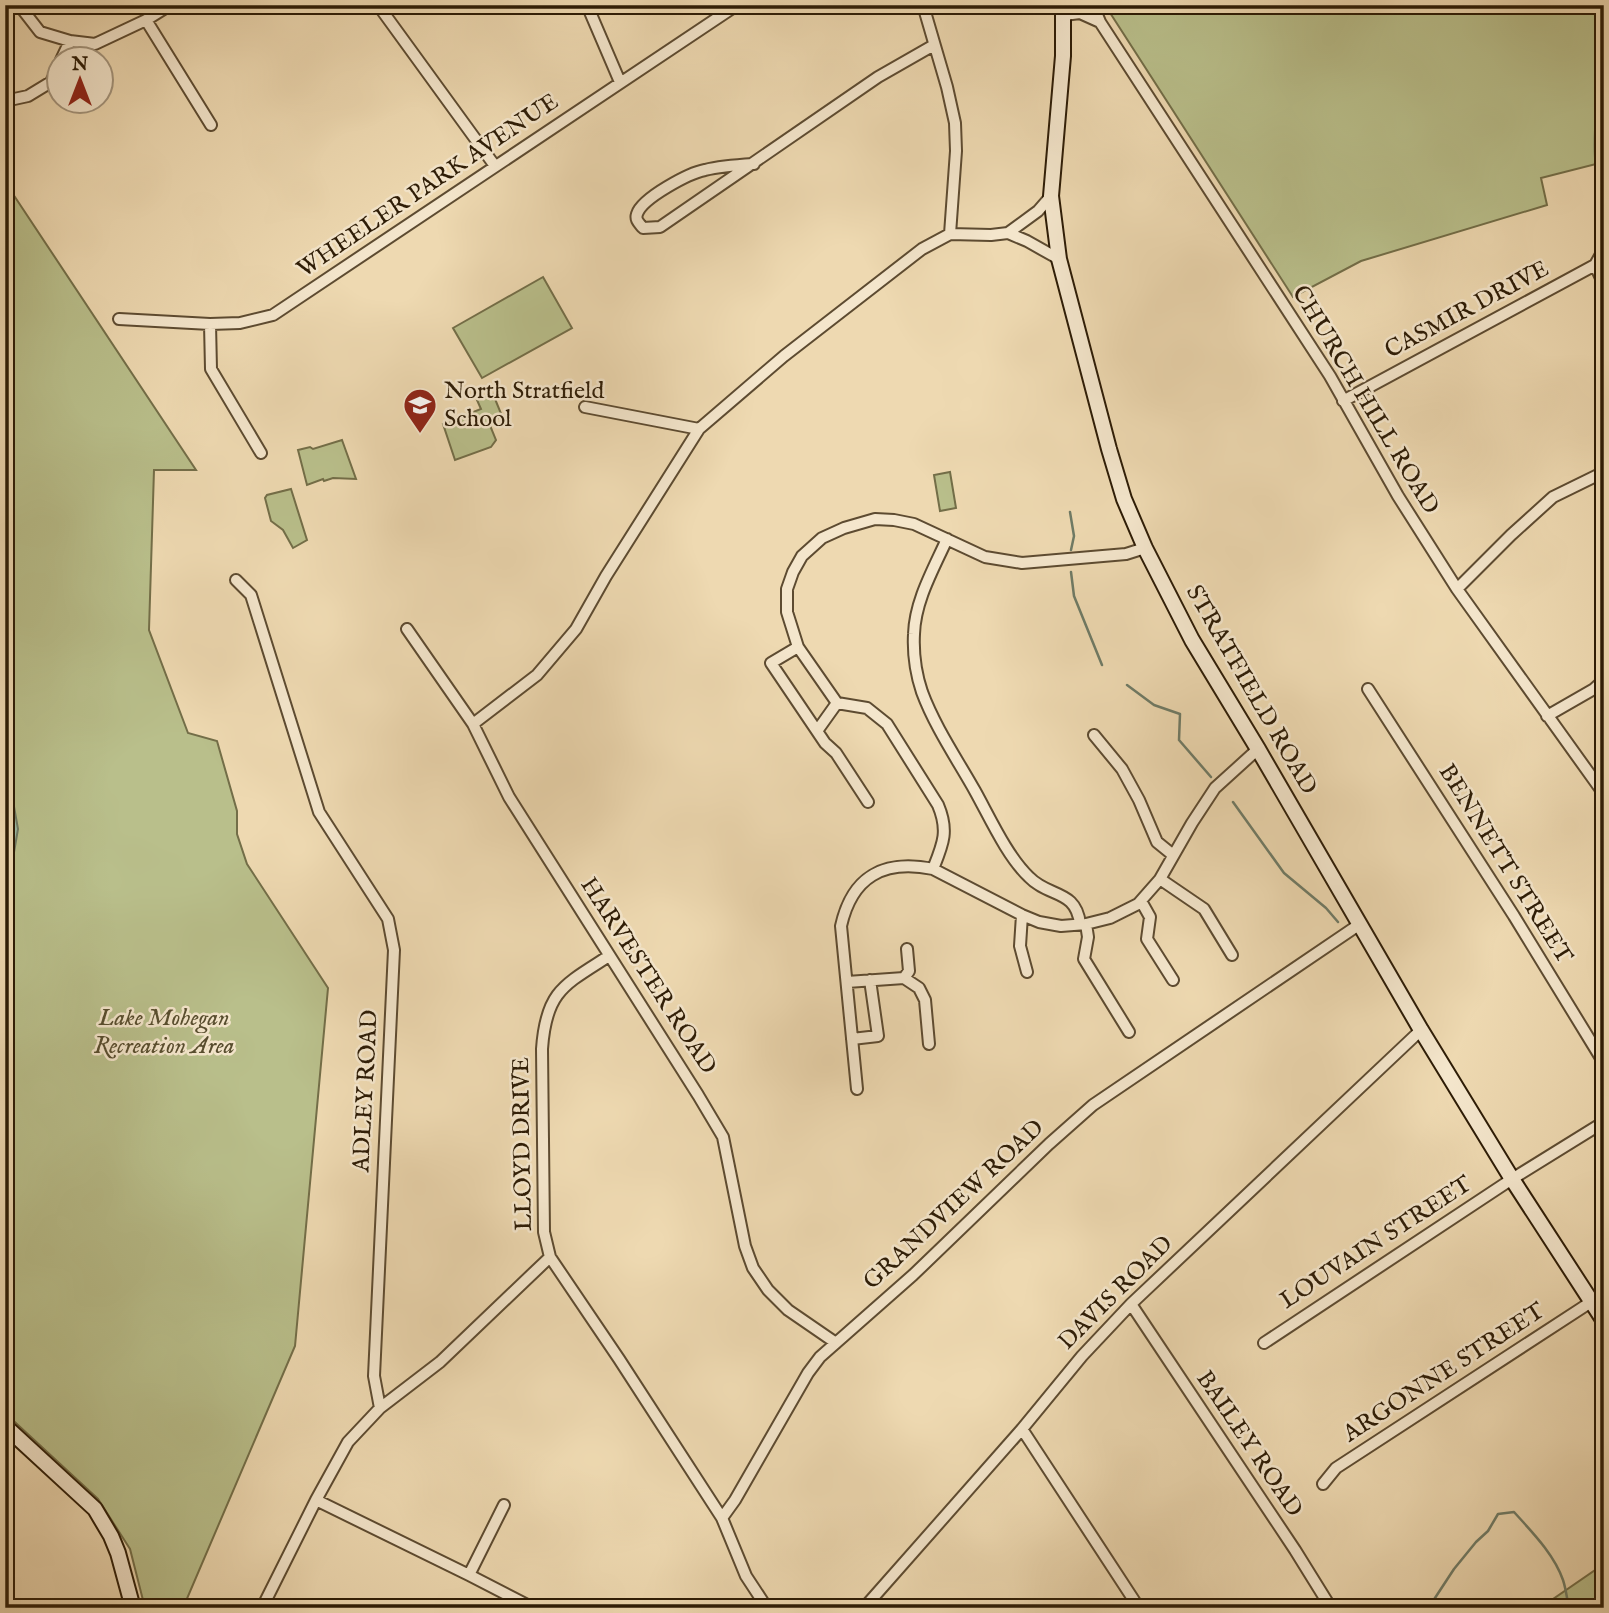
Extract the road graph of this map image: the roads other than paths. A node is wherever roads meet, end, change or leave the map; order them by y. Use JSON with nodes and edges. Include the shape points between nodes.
{"nodes":[{"id":1,"x":19,"y":5,"type":"edge"},
{"id":2,"x":170,"y":5,"type":"edge"},
{"id":3,"x":378,"y":5,"type":"edge"},
{"id":4,"x":587,"y":5,"type":"edge"},
{"id":5,"x":737,"y":5,"type":"edge"},
{"id":6,"x":923,"y":5,"type":"edge"},
{"id":7,"x":1093,"y":5,"type":"edge"},
{"id":8,"x":1064,"y":10,"type":"edge"},
{"id":9,"x":146,"y":20,"type":"junction"},
{"id":10,"x":1100,"y":22,"type":"junction"},
{"id":11,"x":70,"y":41,"type":"junction"},
{"id":12,"x":934,"y":45,"type":"junction"},
{"id":13,"x":68,"y":46,"type":"edge"},
{"id":14,"x":620,"y":82,"type":"junction"},
{"id":15,"x":46,"y":85,"type":"edge"},
{"id":16,"x":5,"y":101,"type":"edge"},
{"id":17,"x":211,"y":125,"type":"dead end"},
{"id":18,"x":754,"y":164,"type":"junction"},
{"id":19,"x":495,"y":166,"type":"junction"},
{"id":20,"x":1051,"y":196,"type":"junction"},
{"id":21,"x":1008,"y":233,"type":"junction"},
{"id":22,"x":950,"y":234,"type":"junction"},
{"id":23,"x":1604,"y":249,"type":"edge"},
{"id":24,"x":1059,"y":259,"type":"junction"},
{"id":25,"x":1595,"y":265,"type":"junction"},
{"id":26,"x":1604,"y":285,"type":"edge"},
{"id":27,"x":119,"y":319,"type":"dead end"},
{"id":28,"x":210,"y":324,"type":"junction"},
{"id":29,"x":1343,"y":401,"type":"junction"},
{"id":30,"x":585,"y":407,"type":"dead end"},
{"id":31,"x":699,"y":429,"type":"junction"},
{"id":32,"x":261,"y":453,"type":"dead end"},
{"id":33,"x":1604,"y":472,"type":"edge"},
{"id":34,"x":947,"y":539,"type":"junction"},
{"id":35,"x":1145,"y":548,"type":"junction"},
{"id":36,"x":236,"y":580,"type":"dead end"},
{"id":37,"x":1457,"y":589,"type":"junction"},
{"id":38,"x":407,"y":629,"type":"dead end"},
{"id":39,"x":798,"y":647,"type":"junction"},
{"id":40,"x":1604,"y":680,"type":"edge"},
{"id":41,"x":1368,"y":689,"type":"dead end"},
{"id":42,"x":837,"y":703,"type":"junction"},
{"id":43,"x":1547,"y":716,"type":"junction"},
{"id":44,"x":473,"y":724,"type":"junction"},
{"id":45,"x":817,"y":731,"type":"junction"},
{"id":46,"x":1094,"y":735,"type":"dead end"},
{"id":47,"x":1258,"y":749,"type":"junction"},
{"id":48,"x":1604,"y":794,"type":"edge"},
{"id":49,"x":868,"y":802,"type":"dead end"},
{"id":50,"x":1173,"y":855,"type":"junction"},
{"id":51,"x":933,"y":869,"type":"junction"},
{"id":52,"x":1160,"y":879,"type":"junction"},
{"id":53,"x":1141,"y":901,"type":"junction"},
{"id":54,"x":1022,"y":915,"type":"junction"},
{"id":55,"x":1083,"y":924,"type":"junction"},
{"id":56,"x":1360,"y":924,"type":"junction"},
{"id":57,"x":907,"y":949,"type":"dead end"},
{"id":58,"x":1232,"y":955,"type":"dead end"},
{"id":59,"x":609,"y":956,"type":"junction"},
{"id":60,"x":1027,"y":972,"type":"dead end"},
{"id":61,"x":904,"y":978,"type":"junction"},
{"id":62,"x":870,"y":980,"type":"junction"},
{"id":63,"x":1173,"y":980,"type":"dead end"},
{"id":64,"x":846,"y":982,"type":"junction"},
{"id":65,"x":1422,"y":1030,"type":"junction"},
{"id":66,"x":1129,"y":1032,"type":"dead end"},
{"id":67,"x":852,"y":1039,"type":"junction"},
{"id":68,"x":929,"y":1044,"type":"dead end"},
{"id":69,"x":1604,"y":1063,"type":"edge"},
{"id":70,"x":857,"y":1089,"type":"dead end"},
{"id":71,"x":1604,"y":1122,"type":"edge"},
{"id":72,"x":1512,"y":1179,"type":"junction"},
{"id":73,"x":550,"y":1257,"type":"junction"},
{"id":74,"x":1591,"y":1302,"type":"junction"},
{"id":75,"x":1131,"y":1304,"type":"junction"},
{"id":76,"x":1604,"y":1321,"type":"edge"},
{"id":77,"x":835,"y":1343,"type":"junction"},
{"id":78,"x":1264,"y":1343,"type":"dead end"},
{"id":79,"x":380,"y":1408,"type":"junction"},
{"id":80,"x":5,"y":1426,"type":"edge"},
{"id":81,"x":1021,"y":1429,"type":"junction"},
{"id":82,"x":1323,"y":1484,"type":"dead end"},
{"id":83,"x":316,"y":1500,"type":"junction"},
{"id":84,"x":504,"y":1505,"type":"dead end"},
{"id":85,"x":722,"y":1518,"type":"junction"},
{"id":86,"x":469,"y":1575,"type":"junction"},
{"id":87,"x":133,"y":1608,"type":"edge"},
{"id":88,"x":262,"y":1608,"type":"edge"},
{"id":89,"x":533,"y":1608,"type":"edge"},
{"id":90,"x":767,"y":1608,"type":"edge"},
{"id":91,"x":864,"y":1608,"type":"edge"},
{"id":92,"x":1139,"y":1608,"type":"edge"},
{"id":93,"x":1331,"y":1608,"type":"edge"}],
"edges":[{"from":1,"to":11,"type":"street","via":[[40,32]]},
{"from":2,"to":9,"type":"street"},
{"from":3,"to":19,"type":"street"},
{"from":4,"to":14,"type":"street"},
{"from":5,"to":14,"type":"street","name":"WHEELER PARK AVENUE"},
{"from":6,"to":12,"type":"street"},
{"from":7,"to":10,"type":"street","name":"CHURCH HILL ROAD"},
{"from":8,"to":10,"type":"street"},
{"from":8,"to":20,"type":"main road","name":"STRATFIELD ROAD"},
{"from":9,"to":11,"type":"street","via":[[95,44]]},
{"from":9,"to":17,"type":"street"},
{"from":10,"to":29,"type":"street","name":"CHURCH HILL ROAD"},
{"from":11,"to":13,"type":"street"},
{"from":12,"to":18,"type":"street","via":[[878,77]]},
{"from":12,"to":22,"type":"street","via":[[955,123]]},
{"from":14,"to":19,"type":"street","name":"WHEELER PARK AVENUE"},
{"from":15,"to":16,"type":"street","via":[[28,96]]},
{"from":18,"to":18,"type":"street","via":[[660,227],[643,228],[637,221],[642,206],[671,184],[705,170]]},
{"from":19,"to":28,"type":"street","name":"WHEELER PARK AVENUE","via":[[273,315]]},
{"from":20,"to":21,"type":"street"},
{"from":20,"to":24,"type":"main road","name":"STRATFIELD ROAD"},
{"from":21,"to":22,"type":"street"},
{"from":21,"to":24,"type":"street"},
{"from":22,"to":31,"type":"street","via":[[922,249]]},
{"from":23,"to":25,"type":"street"},
{"from":24,"to":35,"type":"main road","name":"STRATFIELD ROAD","via":[[1109,449]]},
{"from":25,"to":26,"type":"street"},
{"from":25,"to":29,"type":"street","name":"CASMIR DRIVE"},
{"from":27,"to":28,"type":"street","name":"WHEELER PARK AVENUE"},
{"from":28,"to":32,"type":"street","via":[[211,369]]},
{"from":29,"to":37,"type":"street","name":"CHURCH HILL ROAD"},
{"from":30,"to":31,"type":"street"},
{"from":31,"to":44,"type":"street","via":[[576,629],[537,675]]},
{"from":33,"to":37,"type":"street","via":[[1553,497]]},
{"from":34,"to":35,"type":"street","via":[[985,556],[1022,563],[1126,554]]},
{"from":34,"to":39,"type":"street","via":[[914,524],[875,519],[822,538],[802,556],[787,589],[787,612]]},
{"from":34,"to":55,"type":"street","via":[[917,606],[915,660],[922,690],[1023,871],[1039,887],[1071,901]]},
{"from":35,"to":47,"type":"main road","name":"STRATFIELD ROAD","via":[[1192,640]]},
{"from":36,"to":79,"type":"street","name":"ADLEY ROAD","via":[[251,595],[319,811],[388,919],[394,950],[374,1376]]},
{"from":37,"to":43,"type":"street","name":"CHURCH HILL ROAD"},
{"from":38,"to":44,"type":"street","name":"HARVESTER ROAD"},
{"from":39,"to":42,"type":"street"},
{"from":39,"to":45,"type":"street","via":[[771,663]]},
{"from":40,"to":43,"type":"street"},
{"from":41,"to":69,"type":"street","name":"BENNETT STREET"},
{"from":42,"to":45,"type":"street"},
{"from":42,"to":51,"type":"street","via":[[867,708],[887,724],[938,805],[945,832]]},
{"from":43,"to":48,"type":"street","name":"CHURCH HILL ROAD"},
{"from":44,"to":59,"type":"street","name":"HARVESTER ROAD","via":[[509,797]]},
{"from":45,"to":49,"type":"street"},
{"from":46,"to":50,"type":"street","via":[[1122,769],[1157,842]]},
{"from":47,"to":50,"type":"street","via":[[1215,788]]},
{"from":47,"to":56,"type":"main road","name":"STRATFIELD ROAD"},
{"from":50,"to":52,"type":"street"},
{"from":51,"to":54,"type":"street"},
{"from":51,"to":64,"type":"street","via":[[894,867],[857,888],[841,926]]},
{"from":52,"to":53,"type":"street"},
{"from":52,"to":58,"type":"street","via":[[1204,909]]},
{"from":53,"to":55,"type":"street","via":[[1110,918]]},
{"from":53,"to":63,"type":"street","via":[[1150,917],[1147,939]]},
{"from":54,"to":55,"type":"street","via":[[1061,926]]},
{"from":54,"to":60,"type":"street","via":[[1020,946]]},
{"from":55,"to":66,"type":"street","via":[[1088,937],[1084,959]]},
{"from":56,"to":65,"type":"main road","name":"STRATFIELD ROAD"},
{"from":56,"to":77,"type":"street","name":"GRANDVIEW ROAD","via":[[1093,1105]]},
{"from":57,"to":61,"type":"street","via":[[909,971]]},
{"from":59,"to":73,"type":"street","name":"LLOYD DRIVE","via":[[566,984],[551,1004],[544,1024],[543,1208]]},
{"from":59,"to":77,"type":"street","name":"HARVESTER ROAD","via":[[723,1138],[753,1268],[788,1310]]},
{"from":61,"to":62,"type":"street"},
{"from":61,"to":68,"type":"street","via":[[925,1000]]},
{"from":62,"to":64,"type":"street"},
{"from":62,"to":67,"type":"street","via":[[878,1036]]},
{"from":64,"to":67,"type":"street"},
{"from":65,"to":72,"type":"main road","name":"STRATFIELD ROAD"},
{"from":65,"to":75,"type":"street","name":"DAVIS ROAD"},
{"from":67,"to":70,"type":"street"},
{"from":71,"to":72,"type":"street","name":"LOUVAIN STREET"},
{"from":72,"to":74,"type":"main road","name":"STRATFIELD ROAD"},
{"from":72,"to":78,"type":"street","name":"LOUVAIN STREET"},
{"from":73,"to":79,"type":"street","via":[[440,1362]]},
{"from":73,"to":85,"type":"street","name":"LLOYD DRIVE"},
{"from":74,"to":76,"type":"main road","name":"STRATFIELD ROAD"},
{"from":74,"to":82,"type":"street","name":"ARGONNE STREET","via":[[1336,1468]]},
{"from":75,"to":81,"type":"street","name":"DAVIS ROAD"},
{"from":75,"to":93,"type":"street","name":"BAILEY ROAD"},
{"from":77,"to":85,"type":"street","name":"GRANDVIEW ROAD","via":[[808,1373]]},
{"from":79,"to":83,"type":"street","via":[[348,1442]]},
{"from":80,"to":87,"type":"main road","via":[[95,1509],[118,1553]]},
{"from":81,"to":91,"type":"street","name":"DAVIS ROAD"},
{"from":81,"to":92,"type":"street"},
{"from":83,"to":86,"type":"street"},
{"from":83,"to":88,"type":"street"},
{"from":84,"to":86,"type":"street"},
{"from":85,"to":90,"type":"street","via":[[746,1576]]},
{"from":86,"to":89,"type":"street"}]}
